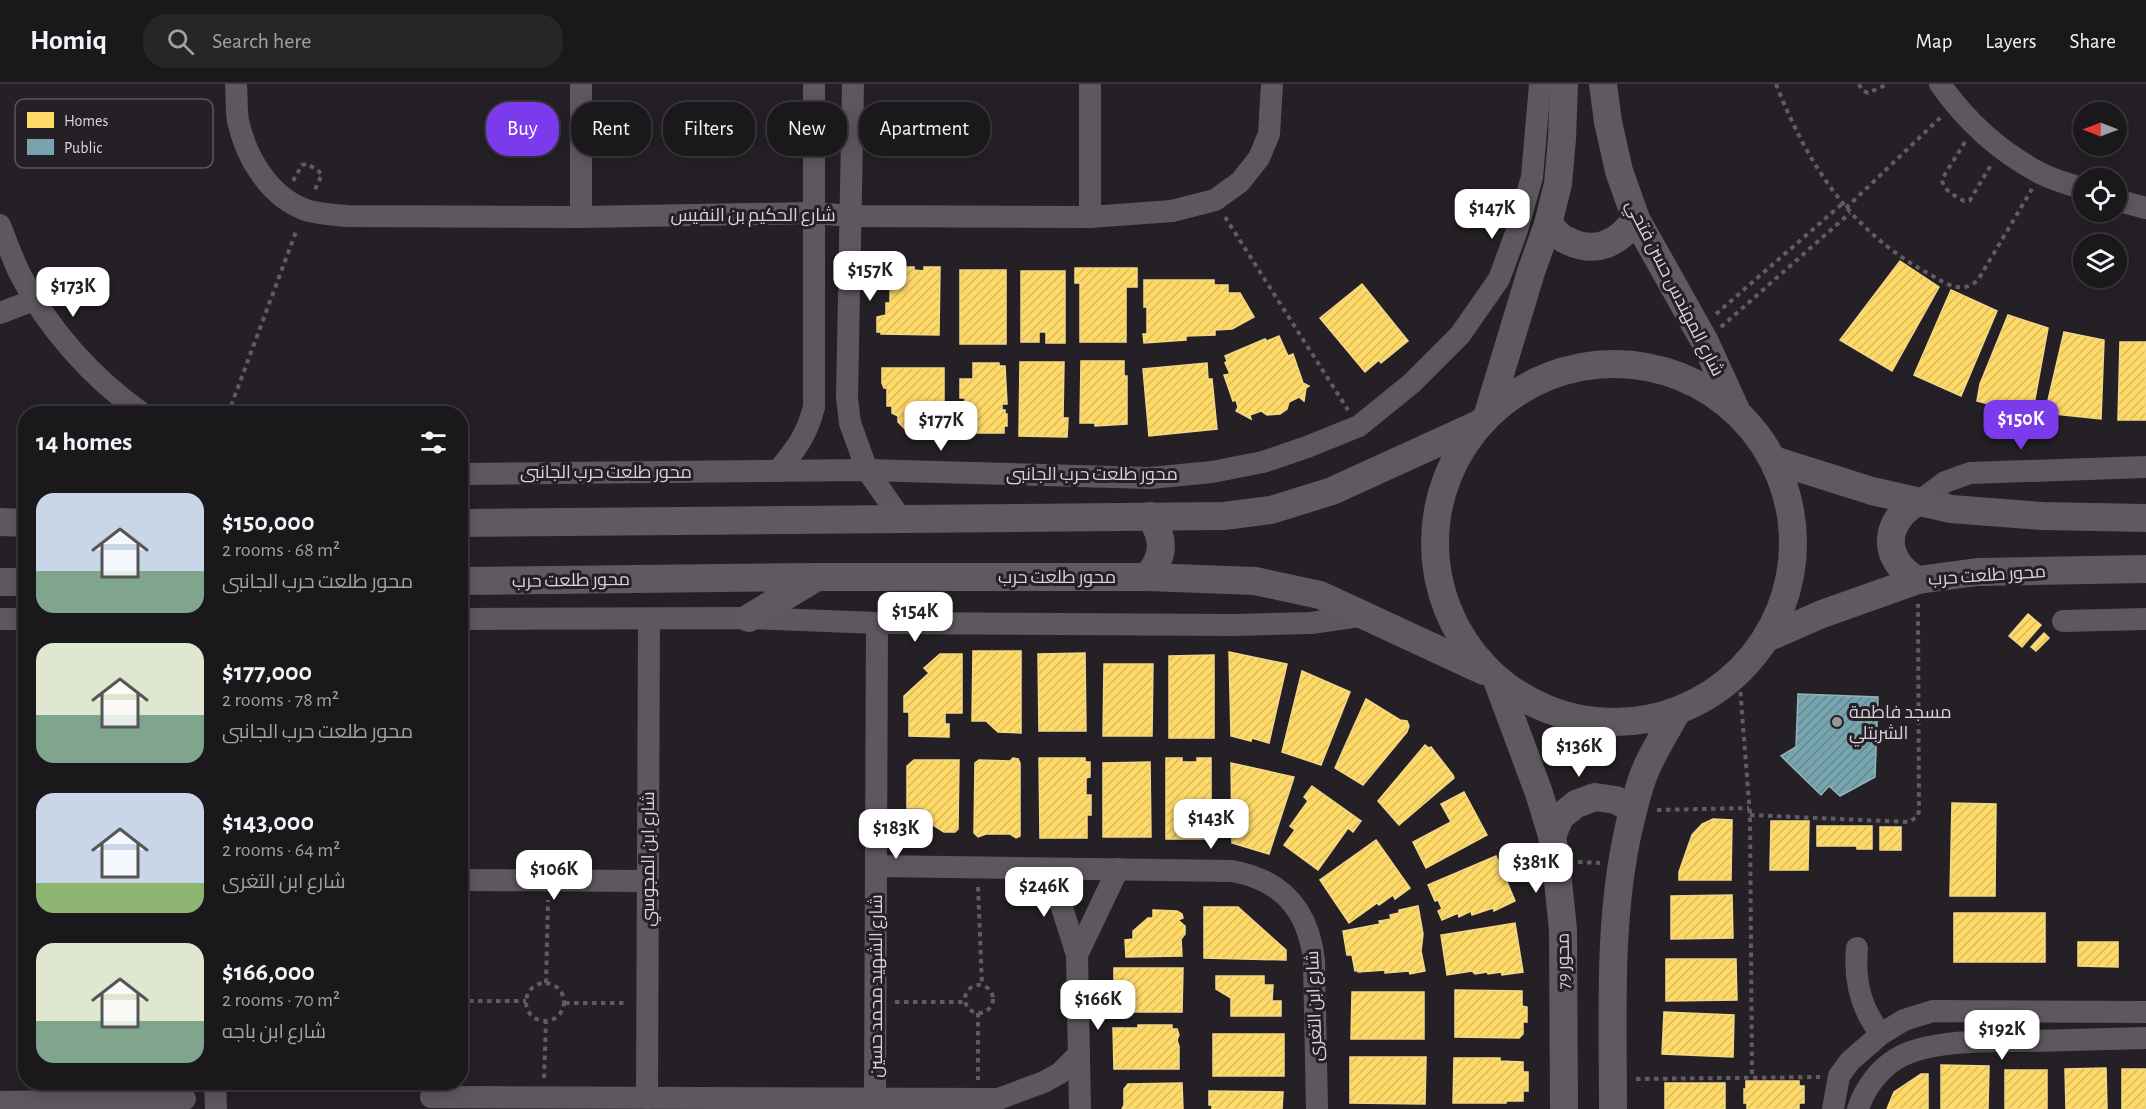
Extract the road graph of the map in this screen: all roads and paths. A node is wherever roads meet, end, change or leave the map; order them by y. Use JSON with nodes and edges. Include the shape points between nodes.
{"nodes":[{"id":1,"x":237,"y":84,"type":"edge"},
{"id":2,"x":581,"y":84,"type":"edge"},
{"id":3,"x":814,"y":84,"type":"edge"},
{"id":4,"x":853,"y":84,"type":"edge"},
{"id":5,"x":1090,"y":84,"type":"edge"},
{"id":6,"x":1272,"y":84,"type":"edge"},
{"id":7,"x":1540,"y":84,"type":"edge"},
{"id":8,"x":1564,"y":84,"type":"edge"},
{"id":9,"x":1603,"y":84,"type":"edge"},
{"id":10,"x":1776,"y":84,"type":"edge"},
{"id":11,"x":1859,"y":84,"type":"edge"},
{"id":12,"x":1888,"y":84,"type":"edge"},
{"id":13,"x":1940,"y":84,"type":"edge"},
{"id":14,"x":1955,"y":104,"type":"junction"},
{"id":15,"x":1975,"y":126,"type":"junction"},
{"id":16,"x":2000,"y":148,"type":"junction"},
{"id":17,"x":2041,"y":174,"type":"junction"},
{"id":18,"x":2073,"y":185,"type":"edge"},
{"id":19,"x":284,"y":198,"type":"junction"},
{"id":20,"x":1215,"y":200,"type":"junction"},
{"id":21,"x":2127,"y":203,"type":"edge"},
{"id":22,"x":1844,"y":206,"type":"junction"},
{"id":23,"x":2146,"y":208,"type":"edge"},
{"id":24,"x":305,"y":209,"type":"junction"},
{"id":25,"x":813,"y":213,"type":"junction"},
{"id":26,"x":1850,"y":213,"type":"junction"},
{"id":27,"x":852,"y":216,"type":"junction"},
{"id":28,"x":581,"y":217,"type":"junction"},
{"id":29,"x":1090,"y":217,"type":"junction"},
{"id":30,"x":1636,"y":219,"type":"junction"},
{"id":31,"x":1548,"y":224,"type":"junction"},
{"id":32,"x":0,"y":225,"type":"edge"},
{"id":33,"x":34,"y":300,"type":"junction"},
{"id":34,"x":0,"y":312,"type":"edge"},
{"id":35,"x":1702,"y":336,"type":"junction"},
{"id":36,"x":133,"y":406,"type":"edge"},
{"id":37,"x":231,"y":406,"type":"edge"},
{"id":38,"x":1739,"y":418,"type":"junction"},
{"id":39,"x":1484,"y":419,"type":"junction"},
{"id":40,"x":1359,"y":426,"type":"junction"},
{"id":41,"x":1774,"y":460,"type":"junction"},
{"id":42,"x":2146,"y":467,"type":"edge"},
{"id":43,"x":867,"y":470,"type":"junction"},
{"id":44,"x":778,"y":471,"type":"junction"},
{"id":45,"x":468,"y":474,"type":"edge"},
{"id":46,"x":1920,"y":501,"type":"junction"},
{"id":47,"x":1150,"y":516,"type":"junction"},
{"id":48,"x":2146,"y":518,"type":"edge"},
{"id":49,"x":901,"y":519,"type":"junction"},
{"id":50,"x":0,"y":522,"type":"edge"},
{"id":51,"x":18,"y":523,"type":"edge"},
{"id":52,"x":468,"y":523,"type":"edge"},
{"id":53,"x":2146,"y":569,"type":"edge"},
{"id":54,"x":818,"y":577,"type":"junction"},
{"id":55,"x":1147,"y":577,"type":"junction"},
{"id":56,"x":1918,"y":580,"type":"junction"},
{"id":57,"x":468,"y":581,"type":"edge"},
{"id":58,"x":0,"y":582,"type":"edge"},
{"id":59,"x":18,"y":582,"type":"edge"},
{"id":60,"x":1367,"y":615,"type":"junction"},
{"id":61,"x":749,"y":618,"type":"junction"},
{"id":62,"x":0,"y":619,"type":"edge"},
{"id":63,"x":18,"y":619,"type":"edge"},
{"id":64,"x":468,"y":619,"type":"edge"},
{"id":65,"x":2146,"y":619,"type":"edge"},
{"id":66,"x":649,"y":620,"type":"junction"},
{"id":67,"x":2063,"y":621,"type":"dead end"},
{"id":68,"x":877,"y":622,"type":"junction"},
{"id":69,"x":1767,"y":638,"type":"junction"},
{"id":70,"x":1739,"y":674,"type":"junction"},
{"id":71,"x":1493,"y":677,"type":"junction"},
{"id":72,"x":1676,"y":713,"type":"junction"},
{"id":73,"x":1749,"y":808,"type":"junction"},
{"id":74,"x":1633,"y":810,"type":"junction"},
{"id":75,"x":1750,"y":815,"type":"junction"},
{"id":76,"x":1554,"y":849,"type":"junction"},
{"id":77,"x":1621,"y":863,"type":"junction"},
{"id":78,"x":876,"y":867,"type":"junction"},
{"id":79,"x":977,"y":868,"type":"junction"},
{"id":80,"x":1047,"y":868,"type":"junction"},
{"id":81,"x":1118,"y":869,"type":"junction"},
{"id":82,"x":468,"y":880,"type":"edge"},
{"id":83,"x":549,"y":880,"type":"junction"},
{"id":84,"x":648,"y":881,"type":"junction"},
{"id":85,"x":1857,"y":948,"type":"dead end"},
{"id":86,"x":1077,"y":955,"type":"junction"},
{"id":87,"x":546,"y":983,"type":"junction"},
{"id":88,"x":982,"y":985,"type":"junction"},
{"id":89,"x":468,"y":1001,"type":"edge"},
{"id":90,"x":526,"y":1001,"type":"junction"},
{"id":91,"x":876,"y":1002,"type":"junction"},
{"id":92,"x":966,"y":1002,"type":"junction"},
{"id":93,"x":565,"y":1003,"type":"junction"},
{"id":94,"x":648,"y":1004,"type":"junction"},
{"id":95,"x":2146,"y":1012,"type":"edge"},
{"id":96,"x":978,"y":1013,"type":"junction"},
{"id":97,"x":546,"y":1022,"type":"junction"},
{"id":98,"x":1881,"y":1034,"type":"junction"},
{"id":99,"x":2146,"y":1038,"type":"edge"},
{"id":100,"x":1078,"y":1054,"type":"junction"},
{"id":101,"x":1839,"y":1076,"type":"junction"},
{"id":102,"x":1752,"y":1077,"type":"junction"},
{"id":103,"x":1613,"y":1079,"type":"junction"},
{"id":104,"x":215,"y":1090,"type":"edge"},
{"id":105,"x":432,"y":1096,"type":"edge"},
{"id":106,"x":185,"y":1097,"type":"edge"},
{"id":107,"x":543,"y":1097,"type":"junction"},
{"id":108,"x":647,"y":1098,"type":"junction"},
{"id":109,"x":875,"y":1098,"type":"junction"},
{"id":110,"x":988,"y":1099,"type":"junction"},
{"id":111,"x":0,"y":1102,"type":"edge"},
{"id":112,"x":216,"y":1109,"type":"edge"},
{"id":113,"x":1019,"y":1109,"type":"edge"},
{"id":114,"x":1080,"y":1109,"type":"edge"},
{"id":115,"x":1317,"y":1109,"type":"edge"},
{"id":116,"x":1564,"y":1109,"type":"edge"},
{"id":117,"x":1613,"y":1109,"type":"edge"},
{"id":118,"x":1833,"y":1109,"type":"edge"},
{"id":119,"x":1858,"y":1109,"type":"edge"}],
"edges":[{"from":1,"to":19,"type":"street","name":"شارع الحكيم بن النفيس","via":[[237,119],[246,149],[262,176]]},
{"from":2,"to":28,"type":"street"},
{"from":3,"to":25,"type":"street"},
{"from":4,"to":27,"type":"street"},
{"from":5,"to":29,"type":"street"},
{"from":6,"to":20,"type":"street","name":"شارع الحكيم بن النفيس","via":[[1269,134],[1259,158],[1240,182]]},
{"from":7,"to":40,"type":"street","name":"محور طلعت حرب الجانبى","via":[[1532,177],[1498,279],[1460,335],[1412,383]]},
{"from":8,"to":31,"type":"main road","via":[[1558,184]]},
{"from":9,"to":30,"type":"main road","name":"شارع المهندس حسن فتحي","via":[[1619,171]]},
{"from":10,"to":22,"type":"path","via":[[1803,146]]},
{"from":11,"to":12,"type":"path","via":[[1868,93]]},
{"from":13,"to":14,"type":"street"},
{"from":14,"to":15,"type":"street"},
{"from":14,"to":22,"type":"path"},
{"from":15,"to":16,"type":"street"},
{"from":15,"to":16,"type":"path","via":[[1942,179],[1947,191],[1964,201],[1970,200]]},
{"from":16,"to":17,"type":"street"},
{"from":17,"to":18,"type":"street"},
{"from":17,"to":26,"type":"path","via":[[1970,288],[1946,283],[1917,267]]},
{"from":19,"to":24,"type":"street","name":"شارع الحكيم بن النفيس"},
{"from":19,"to":24,"type":"path","via":[[302,165],[308,164],[322,174]]},
{"from":20,"to":29,"type":"street","name":"شارع الحكيم بن النفيس","via":[[1172,212]]},
{"from":20,"to":40,"type":"path"},
{"from":21,"to":23,"type":"street"},
{"from":22,"to":26,"type":"path"},
{"from":22,"to":35,"type":"path"},
{"from":24,"to":28,"type":"street","name":"شارع الحكيم بن النفيس","via":[[347,216]]},
{"from":24,"to":37,"type":"path"},
{"from":25,"to":27,"type":"street","name":"شارع الحكيم بن النفيس"},
{"from":25,"to":28,"type":"street","name":"شارع الحكيم بن النفيس"},
{"from":25,"to":44,"type":"street","via":[[814,407],[798,447]]},
{"from":26,"to":35,"type":"path"},
{"from":27,"to":29,"type":"street","name":"شارع الحكيم بن النفيس"},
{"from":27,"to":43,"type":"street","via":[[848,398],[850,423]]},
{"from":30,"to":31,"type":"main road","via":[[1625,234],[1606,245],[1585,247],[1564,240]]},
{"from":30,"to":35,"type":"main road","name":"شارع المهندس حسن فتحي"},
{"from":31,"to":39,"type":"main road"},
{"from":32,"to":33,"type":"street"},
{"from":33,"to":34,"type":"street"},
{"from":33,"to":36,"type":"street","via":[[72,351]]},
{"from":35,"to":38,"type":"main road","name":"شارع المهندس حسن فتحي"},
{"from":38,"to":39,"type":"main road","via":[[1705,387],[1662,369],[1615,362],[1569,368],[1526,386]]},
{"from":38,"to":41,"type":"main road","via":[[1755,430]]},
{"from":39,"to":47,"type":"main road","via":[[1332,491],[1271,510],[1224,516]]},
{"from":39,"to":71,"type":"main road","via":[[1454,462],[1438,506],[1435,551],[1443,596],[1461,638]]},
{"from":40,"to":43,"type":"street","name":"محور طلعت حرب الجانبى","via":[[1263,462],[1150,478]]},
{"from":41,"to":46,"type":"main road","via":[[1862,488]]},
{"from":41,"to":69,"type":"main road","via":[[1788,495],[1794,531],[1792,568],[1784,604]]},
{"from":42,"to":46,"type":"street","via":[[1970,473],[1945,482]]},
{"from":43,"to":44,"type":"street","name":"محور طلعت حرب الجانبى"},
{"from":43,"to":49,"type":"street"},
{"from":44,"to":45,"type":"street","name":"محور طلعت حرب الجانبى"},
{"from":46,"to":48,"type":"main road","via":[[1989,513]]},
{"from":46,"to":56,"type":"main road","via":[[1899,516],[1891,540],[1898,564]]},
{"from":47,"to":49,"type":"main road"},
{"from":47,"to":55,"type":"main road","via":[[1159,534],[1161,554]]},
{"from":49,"to":52,"type":"main road"},
{"from":50,"to":51,"type":"main road"},
{"from":53,"to":56,"type":"main road","name":"محور طلعت حرب","via":[[1977,572]]},
{"from":54,"to":55,"type":"main road","name":"محور طلعت حرب"},
{"from":54,"to":57,"type":"main road","name":"محور طلعت حرب"},
{"from":54,"to":61,"type":"main road"},
{"from":55,"to":60,"type":"main road","name":"محور طلعت حرب","via":[[1255,580],[1320,595]]},
{"from":56,"to":69,"type":"main road","name":"محور طلعت حرب"},
{"from":56,"to":75,"type":"path","via":[[1917,818],[1908,822]]},
{"from":58,"to":59,"type":"main road"},
{"from":60,"to":68,"type":"street","via":[[1233,625]]},
{"from":60,"to":71,"type":"main road","name":"محور طلعت حرب"},
{"from":61,"to":66,"type":"street"},
{"from":61,"to":68,"type":"street"},
{"from":62,"to":63,"type":"street"},
{"from":64,"to":66,"type":"street"},
{"from":65,"to":67,"type":"street"},
{"from":66,"to":84,"type":"street","name":"شارع ابن المجوسي"},
{"from":68,"to":78,"type":"street","name":"شارع الشهيد محمد حسين"},
{"from":69,"to":70,"type":"main road"},
{"from":70,"to":72,"type":"main road","via":[[1706,698]]},
{"from":70,"to":73,"type":"path"},
{"from":71,"to":72,"type":"main road","via":[[1528,702],[1573,718],[1601,723],[1639,722]]},
{"from":71,"to":76,"type":"main road","name":"محور 79","via":[[1539,793]]},
{"from":72,"to":74,"type":"main road","via":[[1646,770]]},
{"from":73,"to":74,"type":"path"},
{"from":73,"to":75,"type":"path"},
{"from":74,"to":76,"type":"main road","via":[[1616,800],[1595,798],[1576,804],[1560,817]]},
{"from":74,"to":77,"type":"main road"},
{"from":75,"to":102,"type":"path"},
{"from":76,"to":77,"type":"path"},
{"from":76,"to":116,"type":"main road","name":"محور 79","via":[[1563,930]]},
{"from":77,"to":103,"type":"main road","via":[[1614,945]]},
{"from":78,"to":79,"type":"street","name":"شارع ابن التغرى"},
{"from":78,"to":91,"type":"street","name":"شارع الشهيد محمد حسين"},
{"from":79,"to":80,"type":"street","name":"شارع ابن التغرى"},
{"from":79,"to":88,"type":"path"},
{"from":80,"to":81,"type":"street","name":"شارع ابن التغرى"},
{"from":80,"to":86,"type":"street"},
{"from":81,"to":86,"type":"street"},
{"from":81,"to":115,"type":"street","name":"شارع ابن التغرى","via":[[1250,874],[1268,882],[1296,906],[1312,941],[1314,960]]},
{"from":82,"to":83,"type":"street"},
{"from":83,"to":84,"type":"street"},
{"from":83,"to":87,"type":"path"},
{"from":84,"to":94,"type":"street","name":"شارع ابن المجوسي"},
{"from":85,"to":98,"type":"street","via":[[1857,986],[1871,1022]]},
{"from":86,"to":100,"type":"street"},
{"from":87,"to":90,"type":"path","via":[[534,986]]},
{"from":87,"to":93,"type":"path","via":[[561,991]]},
{"from":88,"to":92,"type":"path","via":[[972,987]]},
{"from":88,"to":96,"type":"path","via":[[991,991],[993,1001],[988,1010]]},
{"from":89,"to":90,"type":"path"},
{"from":90,"to":97,"type":"path","via":[[533,1018]]},
{"from":91,"to":92,"type":"path"},
{"from":91,"to":109,"type":"street","name":"شارع الشهيد محمد حسين"},
{"from":92,"to":96,"type":"path","via":[[970,1010]]},
{"from":93,"to":94,"type":"path"},
{"from":93,"to":97,"type":"path","via":[[561,1014]]},
{"from":94,"to":108,"type":"street","name":"شارع ابن المجوسي"},
{"from":95,"to":98,"type":"street","via":[[1933,1011],[1904,1020]]},
{"from":96,"to":110,"type":"path"},
{"from":97,"to":107,"type":"path"},
{"from":98,"to":101,"type":"street"},
{"from":99,"to":119,"type":"street","via":[[1973,1042],[1929,1047],[1896,1059],[1867,1088]]},
{"from":100,"to":110,"type":"street","via":[[1060,1073],[1044,1082]]},
{"from":100,"to":114,"type":"street"},
{"from":101,"to":102,"type":"path"},
{"from":101,"to":118,"type":"street"},
{"from":102,"to":103,"type":"path"},
{"from":103,"to":117,"type":"main road"},
{"from":104,"to":112,"type":"street"},
{"from":105,"to":107,"type":"street"},
{"from":106,"to":111,"type":"street"},
{"from":107,"to":108,"type":"street"},
{"from":108,"to":109,"type":"street"},
{"from":109,"to":110,"type":"street"},
{"from":110,"to":113,"type":"street"}]}
